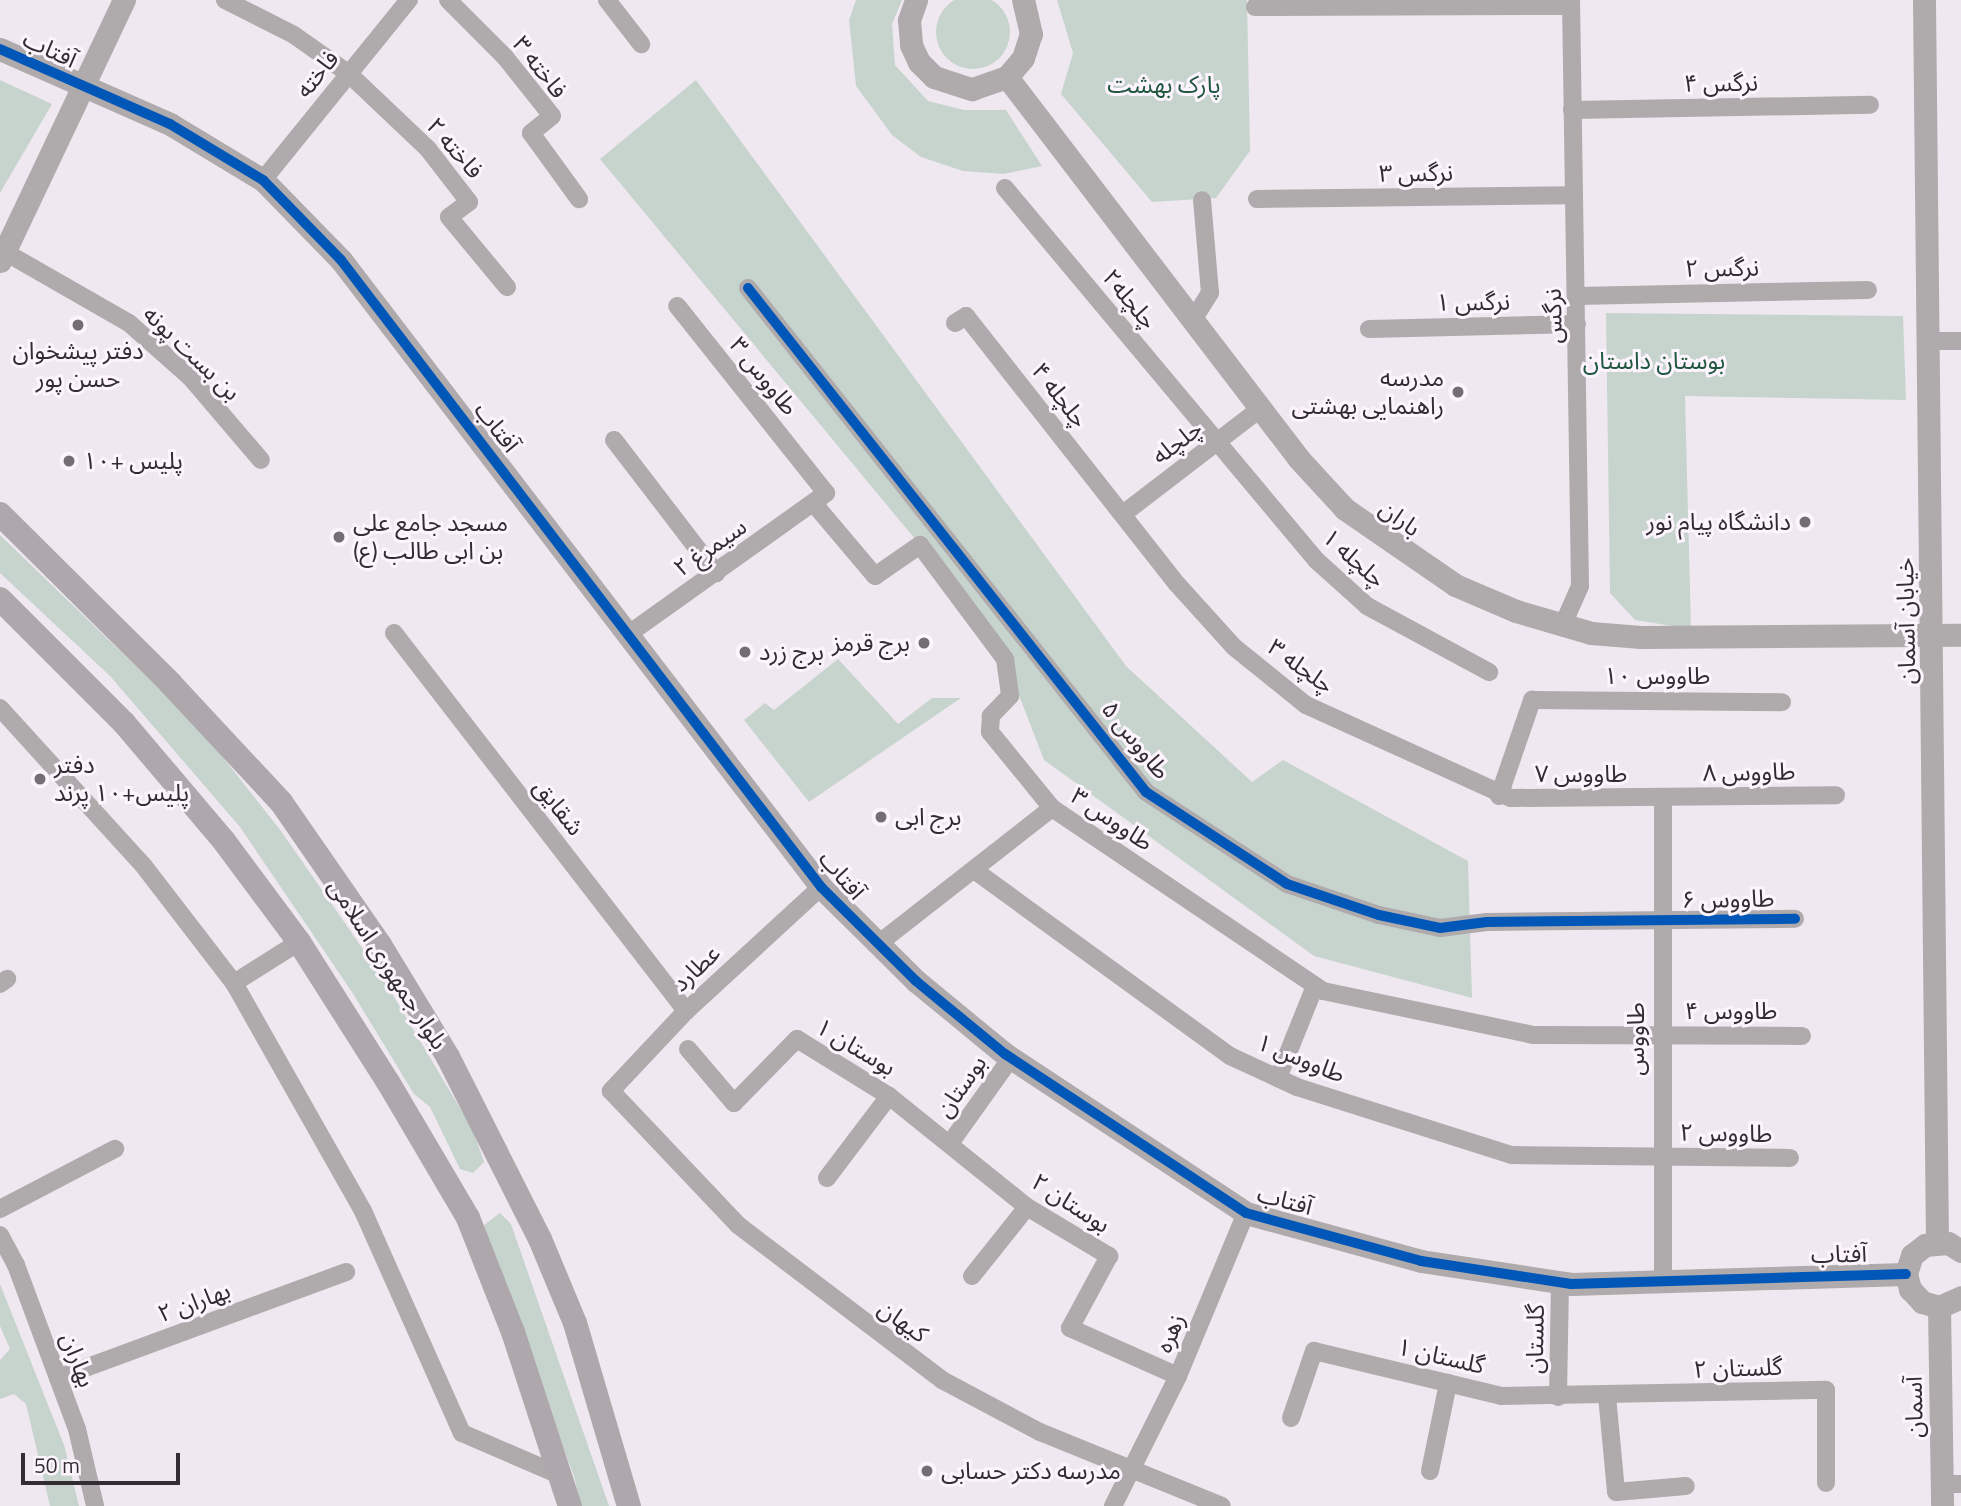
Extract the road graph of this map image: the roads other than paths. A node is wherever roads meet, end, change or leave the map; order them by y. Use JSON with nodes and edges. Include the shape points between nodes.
{"nodes":[{"id":1,"x":124,"y":0,"type":"edge"},
{"id":2,"x":225,"y":0,"type":"edge"},
{"id":3,"x":410,"y":0,"type":"edge"},
{"id":4,"x":449,"y":0,"type":"edge"},
{"id":5,"x":607,"y":0,"type":"edge"},
{"id":6,"x":916,"y":0,"type":"edge"},
{"id":7,"x":1023,"y":0,"type":"edge"},
{"id":8,"x":1924,"y":0,"type":"edge"},
{"id":9,"x":1571,"y":3,"type":"edge"},
{"id":10,"x":1255,"y":7,"type":"dead end"},
{"id":11,"x":641,"y":44,"type":"dead end"},
{"id":12,"x":0,"y":49,"type":"edge"},
{"id":13,"x":349,"y":74,"type":"junction"},
{"id":14,"x":1007,"y":77,"type":"junction"},
{"id":15,"x":85,"y":89,"type":"junction"},
{"id":16,"x":1870,"y":105,"type":"dead end"},
{"id":17,"x":1572,"y":110,"type":"junction"},
{"id":18,"x":263,"y":180,"type":"junction"},
{"id":19,"x":1005,"y":188,"type":"dead end"},
{"id":20,"x":1574,"y":195,"type":"junction"},
{"id":21,"x":579,"y":199,"type":"dead end"},
{"id":22,"x":1257,"y":199,"type":"dead end"},
{"id":23,"x":1202,"y":200,"type":"dead end"},
{"id":24,"x":3,"y":257,"type":"edge"},
{"id":25,"x":507,"y":287,"type":"dead end"},
{"id":26,"x":748,"y":288,"type":"dead end"},
{"id":27,"x":1868,"y":290,"type":"dead end"},
{"id":28,"x":1577,"y":296,"type":"junction"},
{"id":29,"x":677,"y":306,"type":"dead end"},
{"id":30,"x":1192,"y":320,"type":"junction"},
{"id":31,"x":955,"y":323,"type":"dead end"},
{"id":32,"x":1577,"y":324,"type":"junction"},
{"id":33,"x":1369,"y":328,"type":"dead end"},
{"id":34,"x":1928,"y":341,"type":"junction"},
{"id":35,"x":1961,"y":341,"type":"edge"},
{"id":36,"x":1260,"y":409,"type":"junction"},
{"id":37,"x":614,"y":440,"type":"dead end"},
{"id":38,"x":1216,"y":443,"type":"junction"},
{"id":39,"x":261,"y":460,"type":"dead end"},
{"id":40,"x":818,"y":502,"type":"junction"},
{"id":41,"x":0,"y":514,"type":"edge"},
{"id":42,"x":1123,"y":514,"type":"junction"},
{"id":43,"x":716,"y":573,"type":"junction"},
{"id":44,"x":0,"y":600,"type":"edge"},
{"id":45,"x":1562,"y":627,"type":"junction"},
{"id":46,"x":394,"y":633,"type":"dead end"},
{"id":47,"x":630,"y":634,"type":"junction"},
{"id":48,"x":1933,"y":635,"type":"junction"},
{"id":49,"x":1961,"y":635,"type":"edge"},
{"id":50,"x":1489,"y":672,"type":"dead end"},
{"id":51,"x":1782,"y":702,"type":"dead end"},
{"id":52,"x":0,"y":708,"type":"edge"},
{"id":53,"x":1836,"y":794,"type":"dead end"},
{"id":54,"x":1499,"y":796,"type":"junction"},
{"id":55,"x":1663,"y":798,"type":"junction"},
{"id":56,"x":1052,"y":808,"type":"junction"},
{"id":57,"x":974,"y":870,"type":"junction"},
{"id":58,"x":821,"y":887,"type":"junction"},
{"id":59,"x":1795,"y":919,"type":"dead end"},
{"id":60,"x":1661,"y":922,"type":"junction"},
{"id":61,"x":299,"y":942,"type":"junction"},
{"id":62,"x":878,"y":944,"type":"junction"},
{"id":63,"x":234,"y":983,"type":"junction"},
{"id":64,"x":1315,"y":986,"type":"junction"},
{"id":65,"x":685,"y":1011,"type":"junction"},
{"id":66,"x":1660,"y":1035,"type":"junction"},
{"id":67,"x":1802,"y":1037,"type":"dead end"},
{"id":68,"x":688,"y":1049,"type":"dead end"},
{"id":69,"x":1011,"y":1058,"type":"junction"},
{"id":70,"x":1278,"y":1078,"type":"junction"},
{"id":71,"x":611,"y":1091,"type":"joint"},
{"id":72,"x":889,"y":1096,"type":"junction"},
{"id":73,"x":951,"y":1142,"type":"junction"},
{"id":74,"x":115,"y":1149,"type":"dead end"},
{"id":75,"x":1662,"y":1157,"type":"junction"},
{"id":76,"x":1790,"y":1158,"type":"dead end"},
{"id":77,"x":827,"y":1178,"type":"dead end"},
{"id":78,"x":1027,"y":1207,"type":"junction"},
{"id":79,"x":0,"y":1209,"type":"edge"},
{"id":80,"x":1246,"y":1213,"type":"junction"},
{"id":81,"x":0,"y":1236,"type":"edge"},
{"id":82,"x":1937,"y":1241,"type":"junction"},
{"id":83,"x":1961,"y":1251,"type":"edge"},
{"id":84,"x":346,"y":1272,"type":"dead end"},
{"id":85,"x":1906,"y":1274,"type":"junction"},
{"id":86,"x":972,"y":1276,"type":"dead end"},
{"id":87,"x":1663,"y":1279,"type":"junction"},
{"id":88,"x":1560,"y":1282,"type":"junction"},
{"id":89,"x":1961,"y":1297,"type":"edge"},
{"id":90,"x":1939,"y":1307,"type":"junction"},
{"id":91,"x":1178,"y":1376,"type":"junction"},
{"id":92,"x":58,"y":1378,"type":"junction"},
{"id":93,"x":1448,"y":1383,"type":"junction"},
{"id":94,"x":1607,"y":1396,"type":"junction"},
{"id":95,"x":1558,"y":1397,"type":"junction"},
{"id":96,"x":1291,"y":1418,"type":"dead end"},
{"id":97,"x":1132,"y":1468,"type":"junction"},
{"id":98,"x":1430,"y":1471,"type":"dead end"},
{"id":99,"x":559,"y":1475,"type":"junction"},
{"id":100,"x":1826,"y":1483,"type":"dead end"},
{"id":101,"x":1686,"y":1486,"type":"dead end"},
{"id":102,"x":1948,"y":1491,"type":"edge"},
{"id":103,"x":95,"y":1506,"type":"edge"},
{"id":104,"x":570,"y":1506,"type":"edge"},
{"id":105,"x":629,"y":1506,"type":"edge"},
{"id":106,"x":1113,"y":1506,"type":"edge"},
{"id":107,"x":1222,"y":1506,"type":"edge"}],
"edges":[{"from":1,"to":15,"type":"street"},
{"from":2,"to":13,"type":"street","via":[[294,35]]},
{"from":3,"to":13,"type":"street","name":"فاخته"},
{"from":4,"to":21,"type":"street","name":"فاخته ۳","via":[[505,57],[552,116],[531,133]]},
{"from":5,"to":11,"type":"street"},
{"from":6,"to":14,"type":"street","via":[[909,20],[911,45],[933,77],[972,89]]},
{"from":7,"to":14,"type":"street","via":[[1031,34],[1023,58]]},
{"from":8,"to":34,"type":"street","name":"خیابان آسمان"},
{"from":9,"to":10,"type":"street"},
{"from":9,"to":17,"type":"street","name":"نرگس"},
{"from":12,"to":15,"type":"street","name":"آفتاب"},
{"from":13,"to":18,"type":"street","name":"فاخته"},
{"from":13,"to":25,"type":"street","name":"فاخته ۲","via":[[428,149],[469,202],[449,217]]},
{"from":14,"to":30,"type":"street","name":"باران"},
{"from":15,"to":18,"type":"street","name":"آفتاب","via":[[170,124]]},
{"from":15,"to":24,"type":"street"},
{"from":16,"to":17,"type":"street","name":"نرگس ۴"},
{"from":17,"to":20,"type":"street","name":"نرگس"},
{"from":18,"to":47,"type":"street","name":"آفتاب","via":[[341,260]]},
{"from":19,"to":38,"type":"street","name":"چلچله۲"},
{"from":20,"to":22,"type":"street","name":"نرگس ۳"},
{"from":20,"to":28,"type":"street","name":"نرگس"},
{"from":23,"to":30,"type":"street","via":[[1210,293]]},
{"from":24,"to":39,"type":"street","name":"بن بست پونه","via":[[129,323],[190,377]]},
{"from":26,"to":60,"type":"street","name":"طاووس ۵","via":[[1146,792],[1287,884],[1379,915],[1440,928],[1487,922]]},
{"from":27,"to":28,"type":"street","name":"نرگس ۲"},
{"from":28,"to":32,"type":"street","name":"نرگس"},
{"from":29,"to":40,"type":"street","name":"طاووس ۳","via":[[826,493]]},
{"from":30,"to":36,"type":"street","name":"باران"},
{"from":31,"to":42,"type":"street","name":"چلچله ۴","via":[[966,316]]},
{"from":32,"to":33,"type":"street","name":"نرگس ۱"},
{"from":32,"to":45,"type":"street","name":"نرگس","via":[[1580,586]]},
{"from":34,"to":35,"type":"street"},
{"from":34,"to":48,"type":"street","name":"خیابان آسمان"},
{"from":36,"to":38,"type":"street","name":"چلچله"},
{"from":36,"to":45,"type":"street","name":"باران","via":[[1345,509],[1401,552],[1455,585]]},
{"from":37,"to":43,"type":"street"},
{"from":38,"to":42,"type":"street","name":"چلچله"},
{"from":38,"to":50,"type":"street","name":"چلچله ۱","via":[[1316,561],[1367,606]]},
{"from":40,"to":43,"type":"street","name":"سیمرغ ۲"},
{"from":40,"to":56,"type":"street","name":"طاووس ۳","via":[[815,505],[875,576],[920,545],[1004,659],[1010,696],[991,716],[990,732]]},
{"from":41,"to":105,"type":"main road","name":"بلوار جمهوری اسلامی","via":[[170,683],[281,802],[380,946],[448,1057],[540,1239],[575,1323]]},
{"from":42,"to":54,"type":"street","name":"چلچله ۳","via":[[1234,647],[1306,705]]},
{"from":43,"to":47,"type":"street","name":"سیمرغ ۲"},
{"from":44,"to":61,"type":"main road","via":[[124,723],[224,841]]},
{"from":45,"to":48,"type":"street","name":"باران","via":[[1641,637]]},
{"from":46,"to":65,"type":"street","name":"شقایق"},
{"from":47,"to":58,"type":"street","name":"آفتاب"},
{"from":48,"to":49,"type":"street","name":"باران"},
{"from":48,"to":82,"type":"street","name":"خیابان آسمان"},
{"from":51,"to":54,"type":"street","name":"طاووس ۱۰","via":[[1532,700]]},
{"from":52,"to":63,"type":"street","via":[[143,865]]},
{"from":53,"to":55,"type":"street","name":"طاووس ۸"},
{"from":54,"to":55,"type":"street","name":"طاووس ۷"},
{"from":55,"to":60,"type":"street","name":"طاووس"},
{"from":56,"to":57,"type":"street"},
{"from":56,"to":64,"type":"street","name":"طاووس ۳"},
{"from":57,"to":62,"type":"street"},
{"from":57,"to":70,"type":"street","name":"طاووس ۱","via":[[1230,1056]]},
{"from":58,"to":62,"type":"street","name":"آفتاب"},
{"from":58,"to":65,"type":"street","name":"عطارد"},
{"from":59,"to":60,"type":"street","name":"طاووس ۶"},
{"from":60,"to":66,"type":"street","name":"طاووس"},
{"from":61,"to":63,"type":"street"},
{"from":61,"to":99,"type":"main road","via":[[468,1218],[513,1332]]},
{"from":62,"to":69,"type":"street","name":"آفتاب"},
{"from":63,"to":99,"type":"street","via":[[363,1211],[455,1423],[475,1442]]},
{"from":64,"to":66,"type":"street","name":"طاووس ۳","via":[[1533,1035]]},
{"from":64,"to":70,"type":"street"},
{"from":65,"to":71,"type":"street","name":"عطارد"},
{"from":66,"to":67,"type":"street","name":"طاووس ۴"},
{"from":66,"to":75,"type":"street","name":"طاووس"},
{"from":68,"to":72,"type":"street","name":"بوستان ۱","via":[[734,1103],[797,1039]]},
{"from":69,"to":73,"type":"street","name":"بوستان"},
{"from":69,"to":80,"type":"street","name":"آفتاب"},
{"from":70,"to":75,"type":"street","name":"طاووس ۱","via":[[1512,1156]]},
{"from":71,"to":97,"type":"street","name":"کیهان","via":[[738,1225],[942,1380],[1040,1432]]},
{"from":72,"to":73,"type":"street","name":"بوستان ۱"},
{"from":72,"to":77,"type":"street"},
{"from":73,"to":78,"type":"street","name":"بوستان ۲"},
{"from":74,"to":79,"type":"street"},
{"from":75,"to":76,"type":"street","name":"طاووس ۲"},
{"from":75,"to":87,"type":"street","name":"طاووس"},
{"from":78,"to":86,"type":"street"},
{"from":78,"to":91,"type":"street","name":"بوستان ۲","via":[[1109,1256],[1070,1328]]},
{"from":80,"to":88,"type":"street","name":"آفتاب","via":[[1421,1261]]},
{"from":80,"to":91,"type":"street","name":"زهره"},
{"from":81,"to":92,"type":"street","name":"بهاران"},
{"from":82,"to":83,"type":"street"},
{"from":82,"to":85,"type":"street","via":[[1912,1255]]},
{"from":84,"to":92,"type":"street","name":"بهاران ۲"},
{"from":85,"to":87,"type":"street","name":"آفتاب"},
{"from":85,"to":90,"type":"street","via":[[1910,1289],[1922,1302]]},
{"from":87,"to":88,"type":"street","name":"آفتاب"},
{"from":88,"to":95,"type":"street","name":"گلستان"},
{"from":89,"to":90,"type":"street"},
{"from":90,"to":102,"type":"street","name":"آسمان"},
{"from":91,"to":97,"type":"street","name":"زهره"},
{"from":92,"to":103,"type":"street","name":"بهاران","via":[[77,1429]]},
{"from":93,"to":95,"type":"street","name":"گلستان ۱","via":[[1502,1396]]},
{"from":93,"to":96,"type":"street","name":"گلستان ۱","via":[[1314,1351]]},
{"from":93,"to":98,"type":"street"},
{"from":94,"to":95,"type":"street","name":"گلستان ۲"},
{"from":94,"to":100,"type":"street","name":"گلستان ۲","via":[[1826,1390]]},
{"from":94,"to":101,"type":"street","via":[[1616,1492]]},
{"from":97,"to":106,"type":"street","name":"زهره"},
{"from":97,"to":107,"type":"street","name":"کیهان"},
{"from":99,"to":104,"type":"main road"}]}
